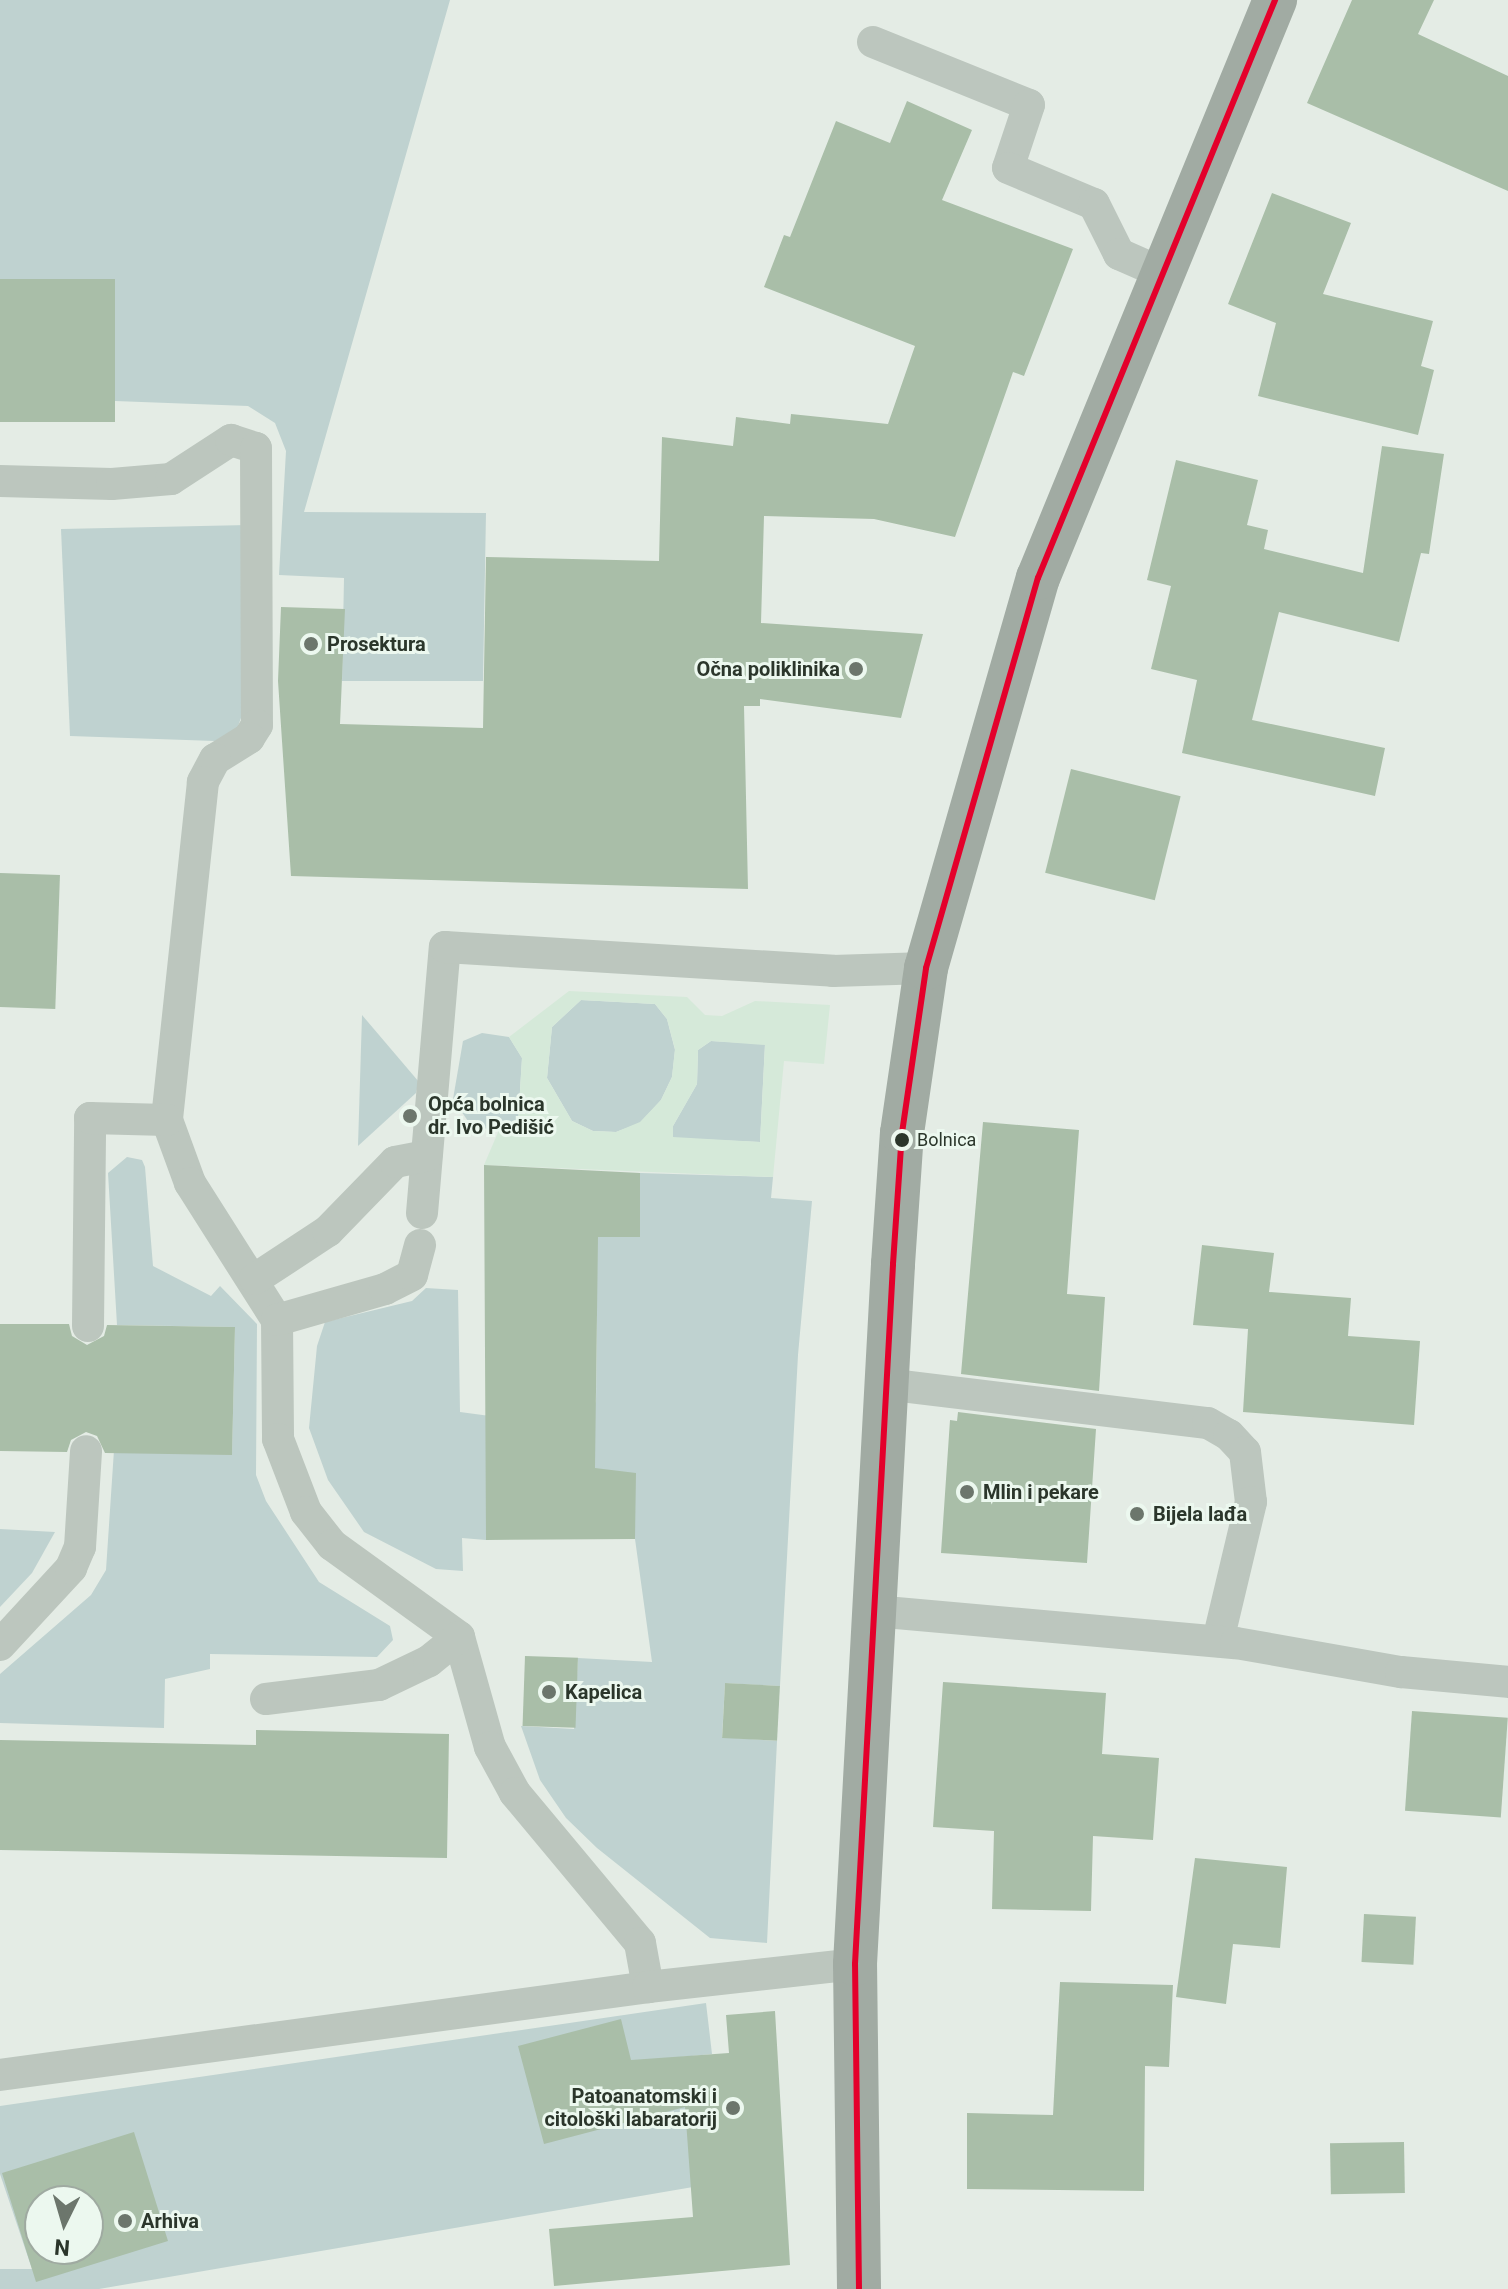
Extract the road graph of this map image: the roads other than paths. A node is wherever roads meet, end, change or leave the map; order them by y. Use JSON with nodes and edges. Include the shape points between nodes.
{"nodes":[{"id":1,"x":1275,"y":0,"type":"edge"},
{"id":2,"x":873,"y":42,"type":"dead end"},
{"id":3,"x":1160,"y":272,"type":"junction"},
{"id":4,"x":0,"y":481,"type":"edge"},
{"id":5,"x":926,"y":968,"type":"junction"},
{"id":6,"x":167,"y":1120,"type":"junction"},
{"id":7,"x":426,"y":1156,"type":"junction"},
{"id":8,"x":422,"y":1213,"type":"dead end"},
{"id":9,"x":420,"y":1245,"type":"dead end"},
{"id":10,"x":255,"y":1279,"type":"junction"},
{"id":11,"x":277,"y":1320,"type":"junction"},
{"id":12,"x":88,"y":1326,"type":"dead end"},
{"id":13,"x":885,"y":1384,"type":"junction"},
{"id":14,"x":86,"y":1451,"type":"dead end"},
{"id":15,"x":874,"y":1611,"type":"junction"},
{"id":16,"x":459,"y":1637,"type":"junction"},
{"id":17,"x":1218,"y":1641,"type":"junction"},
{"id":18,"x":0,"y":1645,"type":"edge"},
{"id":19,"x":1508,"y":1682,"type":"edge"},
{"id":20,"x":266,"y":1699,"type":"dead end"},
{"id":21,"x":855,"y":1964,"type":"junction"},
{"id":22,"x":648,"y":1987,"type":"junction"},
{"id":23,"x":0,"y":2075,"type":"edge"},
{"id":24,"x":859,"y":2289,"type":"edge"}],
"edges":[{"from":1,"to":3,"type":"main road"},
{"from":2,"to":3,"type":"lane","via":[[1029,105],[1008,168],[1094,204],[1119,254]]},
{"from":3,"to":5,"type":"main road","via":[[1032,593]]},
{"from":4,"to":6,"type":"lane","via":[[99,485],[171,479],[231,440],[256,448],[257,725],[249,738],[215,759],[203,782]]},
{"from":5,"to":7,"type":"lane","via":[[833,971],[445,947]]},
{"from":5,"to":13,"type":"main road","via":[[902,1133]]},
{"from":6,"to":10,"type":"lane","via":[[190,1183],[226,1246]]},
{"from":6,"to":12,"type":"lane","via":[[90,1118]]},
{"from":7,"to":8,"type":"lane"},
{"from":7,"to":10,"type":"lane","via":[[395,1162],[328,1231]]},
{"from":9,"to":11,"type":"lane","via":[[412,1275],[385,1289]]},
{"from":10,"to":11,"type":"lane"},
{"from":11,"to":16,"type":"lane","via":[[278,1439],[306,1512],[332,1545]]},
{"from":13,"to":15,"type":"main road"},
{"from":13,"to":17,"type":"lane","via":[[1208,1423],[1229,1435],[1245,1452],[1251,1502]]},
{"from":14,"to":18,"type":"lane","via":[[81,1536],[71,1568]]},
{"from":15,"to":17,"type":"lane"},
{"from":15,"to":21,"type":"main road"},
{"from":16,"to":20,"type":"lane","via":[[429,1661],[379,1685]]},
{"from":16,"to":22,"type":"lane","via":[[490,1747],[515,1793],[640,1943]]},
{"from":17,"to":19,"type":"lane","via":[[1401,1672]]},
{"from":21,"to":22,"type":"lane"},
{"from":21,"to":24,"type":"main road"},
{"from":22,"to":23,"type":"lane"}]}
